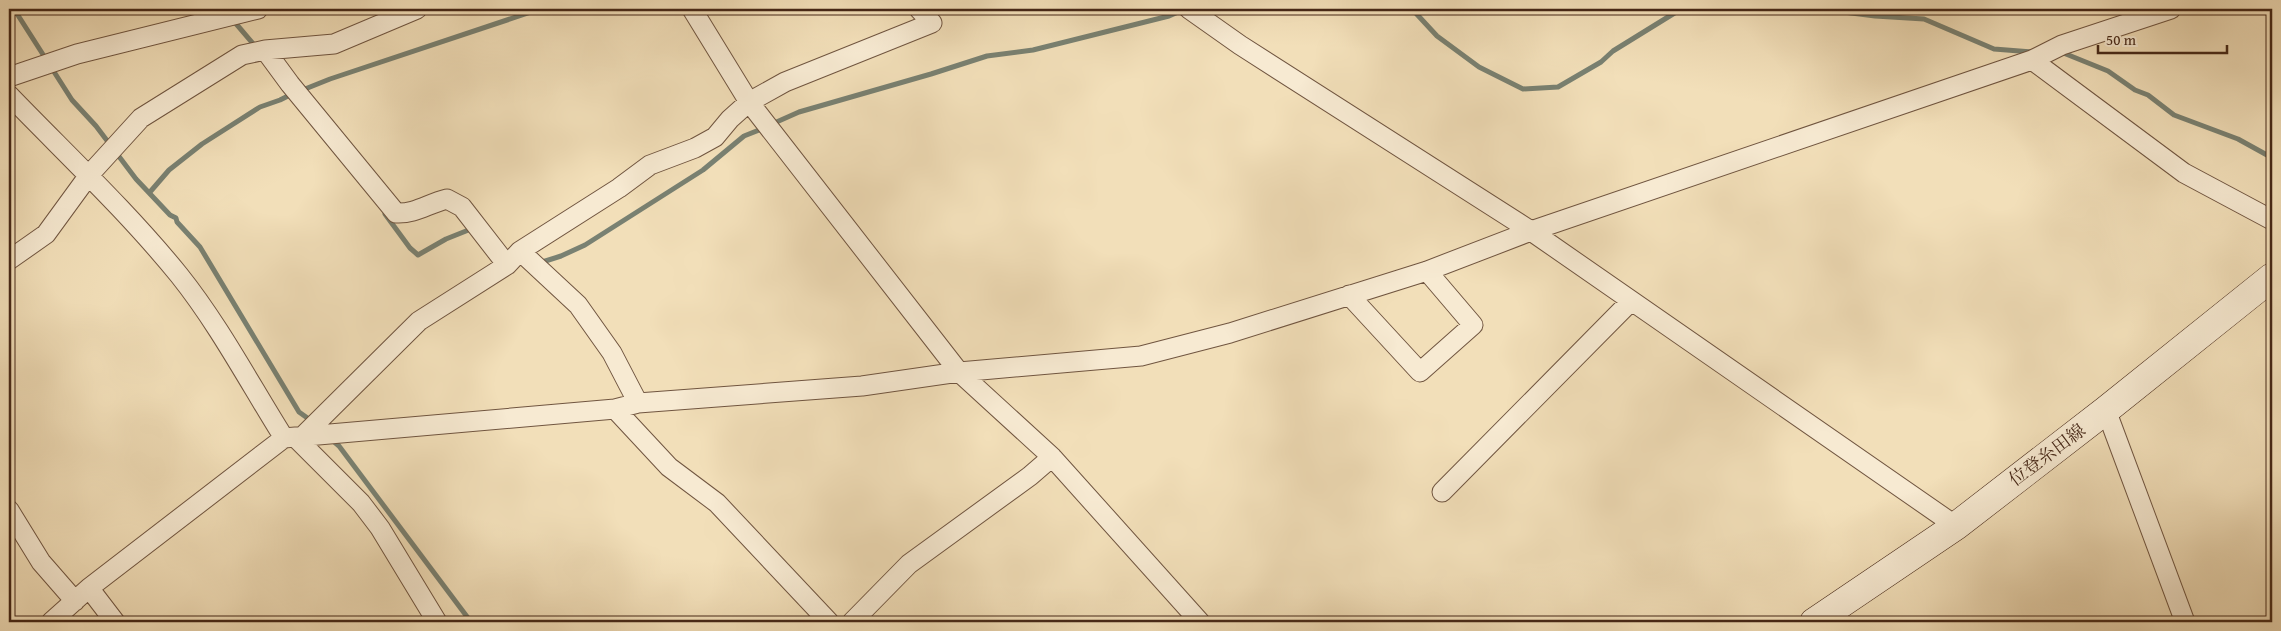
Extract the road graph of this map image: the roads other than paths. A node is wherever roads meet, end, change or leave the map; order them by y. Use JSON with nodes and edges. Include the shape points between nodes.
{"nodes":[{"id":1,"x":258,"y":9,"type":"edge"},
{"id":2,"x":417,"y":9,"type":"edge"},
{"id":3,"x":692,"y":9,"type":"edge"},
{"id":4,"x":919,"y":9,"type":"edge"},
{"id":5,"x":1189,"y":9,"type":"edge"},
{"id":6,"x":2170,"y":9,"type":"edge"},
{"id":7,"x":265,"y":50,"type":"junction"},
{"id":8,"x":2032,"y":60,"type":"junction"},
{"id":9,"x":9,"y":77,"type":"edge"},
{"id":10,"x":9,"y":95,"type":"edge"},
{"id":11,"x":749,"y":102,"type":"junction"},
{"id":12,"x":89,"y":175,"type":"junction"},
{"id":13,"x":2272,"y":220,"type":"edge"},
{"id":14,"x":1531,"y":231,"type":"junction"},
{"id":15,"x":520,"y":251,"type":"junction"},
{"id":16,"x":9,"y":260,"type":"edge"},
{"id":17,"x":507,"y":265,"type":"junction"},
{"id":18,"x":1427,"y":271,"type":"junction"},
{"id":19,"x":2272,"y":277,"type":"edge"},
{"id":20,"x":1349,"y":296,"type":"junction"},
{"id":21,"x":1631,"y":301,"type":"junction"},
{"id":22,"x":959,"y":372,"type":"junction"},
{"id":23,"x":638,"y":403,"type":"junction"},
{"id":24,"x":615,"y":409,"type":"junction"},
{"id":25,"x":2106,"y":410,"type":"junction"},
{"id":26,"x":294,"y":438,"type":"junction"},
{"id":27,"x":1052,"y":457,"type":"junction"},
{"id":28,"x":1442,"y":492,"type":"dead end"},
{"id":29,"x":9,"y":510,"type":"edge"},
{"id":30,"x":1956,"y":526,"type":"junction"},
{"id":31,"x":82,"y":594,"type":"junction"},
{"id":32,"x":52,"y":622,"type":"edge"},
{"id":33,"x":114,"y":622,"type":"edge"},
{"id":34,"x":437,"y":622,"type":"edge"},
{"id":35,"x":830,"y":622,"type":"edge"},
{"id":36,"x":852,"y":622,"type":"edge"},
{"id":37,"x":1200,"y":622,"type":"edge"},
{"id":38,"x":1814,"y":622,"type":"edge"},
{"id":39,"x":2185,"y":622,"type":"edge"}],
"edges":[{"from":1,"to":9,"type":"street","via":[[77,54]]},
{"from":2,"to":7,"type":"street","via":[[334,44]]},
{"from":3,"to":11,"type":"street"},
{"from":4,"to":11,"type":"street","via":[[932,23],[786,82]]},
{"from":5,"to":14,"type":"street"},
{"from":6,"to":8,"type":"street","via":[[2062,45]]},
{"from":7,"to":12,"type":"street","via":[[242,55],[141,118]]},
{"from":7,"to":17,"type":"street","via":[[396,213],[410,214],[430,203],[447,199],[462,207]]},
{"from":8,"to":13,"type":"street","via":[[2184,174]]},
{"from":8,"to":14,"type":"street"},
{"from":10,"to":12,"type":"street"},
{"from":11,"to":15,"type":"street","via":[[715,137],[650,165]]},
{"from":11,"to":22,"type":"street"},
{"from":12,"to":16,"type":"street","via":[[46,234]]},
{"from":12,"to":26,"type":"street","via":[[179,275]]},
{"from":14,"to":18,"type":"street"},
{"from":14,"to":21,"type":"street"},
{"from":15,"to":17,"type":"street"},
{"from":15,"to":23,"type":"street","via":[[578,305],[612,353]]},
{"from":17,"to":26,"type":"street","via":[[419,321]]},
{"from":18,"to":20,"type":"street"},
{"from":18,"to":20,"type":"street","via":[[1473,325],[1420,372]]},
{"from":19,"to":25,"type":"main road","name":"位登糸田線"},
{"from":20,"to":22,"type":"street","via":[[1141,356]]},
{"from":21,"to":28,"type":"street"},
{"from":21,"to":30,"type":"street"},
{"from":22,"to":23,"type":"street","via":[[862,386]]},
{"from":22,"to":27,"type":"street"},
{"from":23,"to":24,"type":"street"},
{"from":24,"to":26,"type":"street"},
{"from":24,"to":35,"type":"street","via":[[669,467],[718,503]]},
{"from":25,"to":30,"type":"main road","name":"位登糸田線"},
{"from":25,"to":39,"type":"street"},
{"from":26,"to":31,"type":"street"},
{"from":26,"to":34,"type":"street","via":[[361,503],[376,522]]},
{"from":27,"to":36,"type":"street","via":[[908,564]]},
{"from":27,"to":37,"type":"street"},
{"from":29,"to":31,"type":"street","via":[[41,562]]},
{"from":30,"to":38,"type":"main road","name":"位登糸田線"},
{"from":31,"to":32,"type":"street"},
{"from":31,"to":33,"type":"street"}]}
